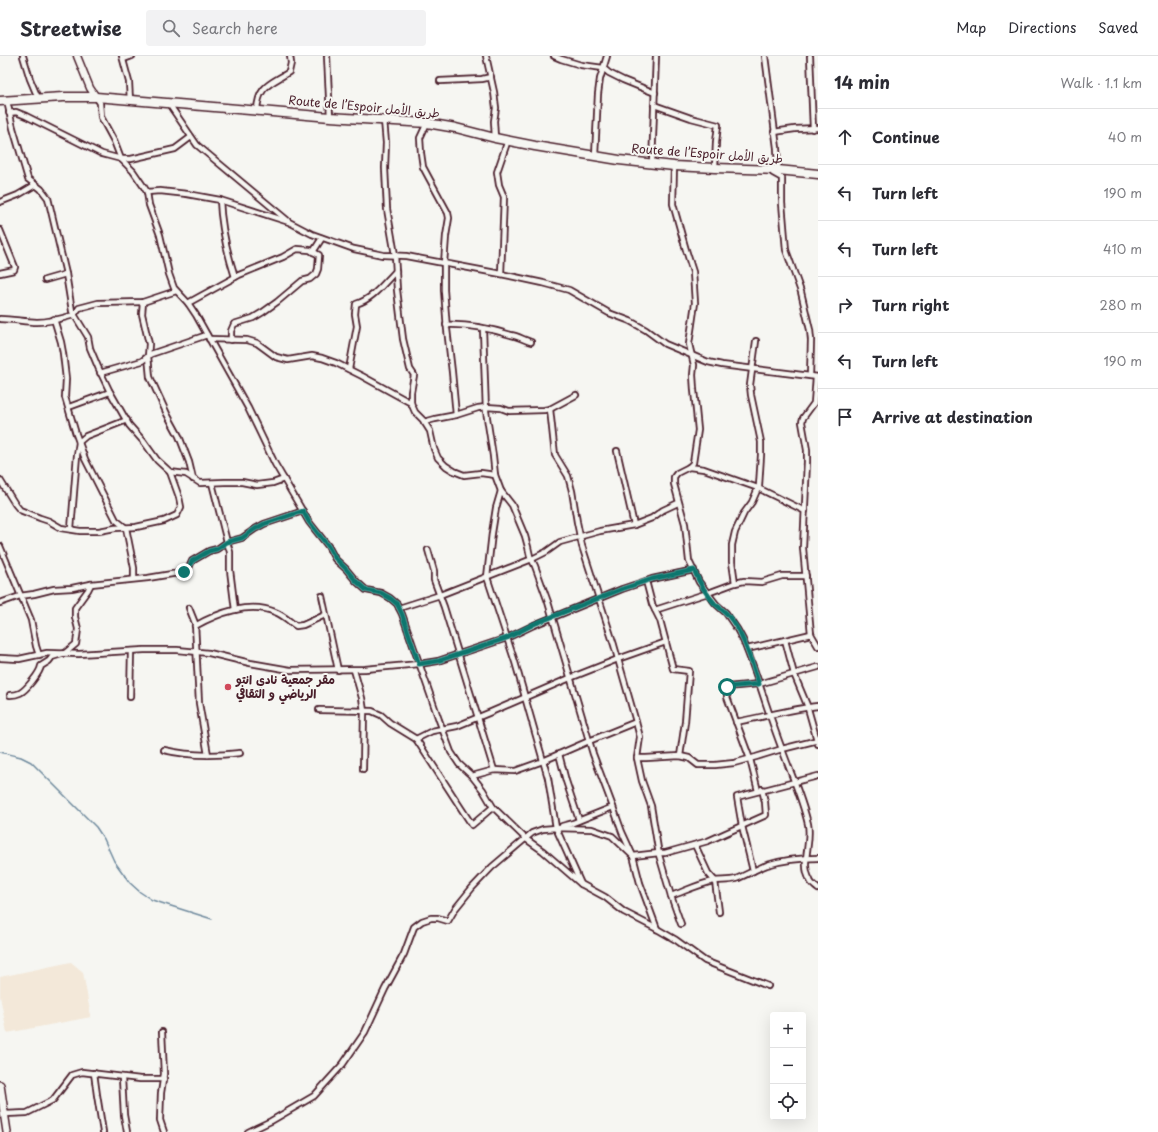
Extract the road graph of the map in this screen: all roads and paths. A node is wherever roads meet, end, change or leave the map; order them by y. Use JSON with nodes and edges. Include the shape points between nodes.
{"nodes":[{"id":1,"x":23,"y":56,"type":"edge"},
{"id":2,"x":76,"y":56,"type":"edge"},
{"id":3,"x":132,"y":56,"type":"edge"},
{"id":4,"x":290,"y":56,"type":"edge"},
{"id":5,"x":327,"y":56,"type":"edge"},
{"id":6,"x":486,"y":56,"type":"edge"},
{"id":7,"x":554,"y":56,"type":"edge"},
{"id":8,"x":607,"y":56,"type":"edge"},
{"id":9,"x":656,"y":56,"type":"edge"},
{"id":10,"x":764,"y":56,"type":"edge"},
{"id":11,"x":810,"y":56,"type":"edge"},
{"id":12,"x":123,"y":58,"type":"edge"},
{"id":13,"x":566,"y":58,"type":"edge"},
{"id":14,"x":603,"y":68,"type":"junction"},
{"id":15,"x":491,"y":77,"type":"junction"},
{"id":16,"x":440,"y":81,"type":"dead end"},
{"id":17,"x":655,"y":93,"type":"junction"},
{"id":18,"x":96,"y":97,"type":"junction"},
{"id":19,"x":38,"y":98,"type":"junction"},
{"id":20,"x":4,"y":101,"type":"edge"},
{"id":21,"x":130,"y":101,"type":"junction"},
{"id":22,"x":169,"y":103,"type":"junction"},
{"id":23,"x":654,"y":105,"type":"junction"},
{"id":24,"x":256,"y":111,"type":"junction"},
{"id":25,"x":9,"y":113,"type":"junction"},
{"id":26,"x":330,"y":117,"type":"junction"},
{"id":27,"x":384,"y":120,"type":"junction"},
{"id":28,"x":427,"y":123,"type":"junction"},
{"id":29,"x":816,"y":128,"type":"edge"},
{"id":30,"x":774,"y":132,"type":"junction"},
{"id":31,"x":191,"y":137,"type":"junction"},
{"id":32,"x":495,"y":138,"type":"junction"},
{"id":33,"x":508,"y":140,"type":"junction"},
{"id":34,"x":595,"y":156,"type":"junction"},
{"id":35,"x":120,"y":159,"type":"junction"},
{"id":36,"x":652,"y":164,"type":"junction"},
{"id":37,"x":674,"y":166,"type":"junction"},
{"id":38,"x":715,"y":168,"type":"junction"},
{"id":39,"x":775,"y":169,"type":"junction"},
{"id":40,"x":818,"y":174,"type":"edge"},
{"id":41,"x":35,"y":184,"type":"junction"},
{"id":42,"x":146,"y":192,"type":"junction"},
{"id":43,"x":220,"y":200,"type":"junction"},
{"id":44,"x":0,"y":202,"type":"edge"},
{"id":45,"x":289,"y":222,"type":"junction"},
{"id":46,"x":0,"y":233,"type":"edge"},
{"id":47,"x":322,"y":238,"type":"junction"},
{"id":48,"x":313,"y":252,"type":"junction"},
{"id":49,"x":395,"y":255,"type":"junction"},
{"id":50,"x":444,"y":264,"type":"junction"},
{"id":51,"x":396,"y":271,"type":"junction"},
{"id":52,"x":0,"y":273,"type":"edge"},
{"id":53,"x":66,"y":274,"type":"junction"},
{"id":54,"x":501,"y":274,"type":"junction"},
{"id":55,"x":235,"y":277,"type":"junction"},
{"id":56,"x":45,"y":280,"type":"dead end"},
{"id":57,"x":176,"y":291,"type":"junction"},
{"id":58,"x":142,"y":302,"type":"junction"},
{"id":59,"x":188,"y":303,"type":"junction"},
{"id":60,"x":74,"y":315,"type":"junction"},
{"id":61,"x":0,"y":319,"type":"edge"},
{"id":62,"x":54,"y":319,"type":"junction"},
{"id":63,"x":446,"y":325,"type":"junction"},
{"id":64,"x":483,"y":329,"type":"junction"},
{"id":65,"x":208,"y":337,"type":"junction"},
{"id":66,"x":231,"y":340,"type":"junction"},
{"id":67,"x":756,"y":341,"type":"dead end"},
{"id":68,"x":531,"y":342,"type":"dead end"},
{"id":69,"x":692,"y":354,"type":"junction"},
{"id":70,"x":148,"y":356,"type":"junction"},
{"id":71,"x":752,"y":369,"type":"junction"},
{"id":72,"x":349,"y":370,"type":"junction"},
{"id":73,"x":100,"y":372,"type":"junction"},
{"id":74,"x":810,"y":376,"type":"junction"},
{"id":75,"x":817,"y":377,"type":"edge"},
{"id":76,"x":110,"y":392,"type":"junction"},
{"id":77,"x":576,"y":395,"type":"dead end"},
{"id":78,"x":411,"y":403,"type":"junction"},
{"id":79,"x":69,"y":407,"type":"junction"},
{"id":80,"x":486,"y":407,"type":"junction"},
{"id":81,"x":550,"y":409,"type":"junction"},
{"id":82,"x":456,"y":415,"type":"junction"},
{"id":83,"x":127,"y":420,"type":"junction"},
{"id":84,"x":424,"y":422,"type":"junction"},
{"id":85,"x":79,"y":442,"type":"junction"},
{"id":86,"x":617,"y":451,"type":"dead end"},
{"id":87,"x":689,"y":467,"type":"junction"},
{"id":88,"x":170,"y":472,"type":"junction"},
{"id":89,"x":495,"y":475,"type":"junction"},
{"id":90,"x":193,"y":479,"type":"junction"},
{"id":91,"x":284,"y":479,"type":"junction"},
{"id":92,"x":0,"y":480,"type":"edge"},
{"id":93,"x":212,"y":483,"type":"junction"},
{"id":94,"x":758,"y":488,"type":"junction"},
{"id":95,"x":501,"y":491,"type":"junction"},
{"id":96,"x":678,"y":502,"type":"junction"},
{"id":97,"x":303,"y":511,"type":"junction"},
{"id":98,"x":805,"y":511,"type":"junction"},
{"id":99,"x":634,"y":525,"type":"junction"},
{"id":100,"x":126,"y":528,"type":"junction"},
{"id":101,"x":71,"y":529,"type":"junction"},
{"id":102,"x":580,"y":536,"type":"junction"},
{"id":103,"x":227,"y":542,"type":"junction"},
{"id":104,"x":0,"y":546,"type":"edge"},
{"id":105,"x":428,"y":550,"type":"dead end"},
{"id":106,"x":532,"y":559,"type":"junction"},
{"id":107,"x":694,"y":570,"type":"junction"},
{"id":108,"x":806,"y":576,"type":"junction"},
{"id":109,"x":487,"y":577,"type":"junction"},
{"id":110,"x":134,"y":579,"type":"junction"},
{"id":111,"x":646,"y":581,"type":"junction"},
{"id":112,"x":735,"y":583,"type":"junction"},
{"id":113,"x":91,"y":584,"type":"junction"},
{"id":114,"x":708,"y":593,"type":"junction"},
{"id":115,"x":440,"y":595,"type":"junction"},
{"id":116,"x":20,"y":596,"type":"junction"},
{"id":117,"x":322,"y":596,"type":"dead end"},
{"id":118,"x":599,"y":598,"type":"junction"},
{"id":119,"x":0,"y":603,"type":"edge"},
{"id":120,"x":189,"y":608,"type":"dead end"},
{"id":121,"x":399,"y":608,"type":"junction"},
{"id":122,"x":234,"y":610,"type":"junction"},
{"id":123,"x":655,"y":610,"type":"junction"},
{"id":124,"x":325,"y":615,"type":"junction"},
{"id":125,"x":552,"y":618,"type":"junction"},
{"id":126,"x":195,"y":626,"type":"junction"},
{"id":127,"x":811,"y":634,"type":"junction"},
{"id":128,"x":507,"y":638,"type":"junction"},
{"id":129,"x":785,"y":640,"type":"junction"},
{"id":130,"x":666,"y":642,"type":"junction"},
{"id":131,"x":818,"y":646,"type":"edge"},
{"id":132,"x":747,"y":649,"type":"junction"},
{"id":133,"x":131,"y":651,"type":"junction"},
{"id":134,"x":196,"y":652,"type":"junction"},
{"id":135,"x":65,"y":653,"type":"junction"},
{"id":136,"x":458,"y":654,"type":"junction"},
{"id":137,"x":39,"y":655,"type":"junction"},
{"id":138,"x":0,"y":658,"type":"edge"},
{"id":139,"x":618,"y":658,"type":"junction"},
{"id":140,"x":419,"y":664,"type":"junction"},
{"id":141,"x":818,"y":667,"type":"edge"},
{"id":142,"x":338,"y":670,"type":"junction"},
{"id":143,"x":354,"y":670,"type":"junction"},
{"id":144,"x":794,"y":674,"type":"junction"},
{"id":145,"x":570,"y":678,"type":"junction"},
{"id":146,"x":759,"y":684,"type":"junction"},
{"id":147,"x":10,"y":695,"type":"dead end"},
{"id":148,"x":130,"y":697,"type":"dead end"},
{"id":149,"x":525,"y":698,"type":"junction"},
{"id":150,"x":818,"y":706,"type":"edge"},
{"id":151,"x":808,"y":707,"type":"junction"},
{"id":152,"x":319,"y":710,"type":"dead end"},
{"id":153,"x":364,"y":711,"type":"junction"},
{"id":154,"x":770,"y":715,"type":"junction"},
{"id":155,"x":478,"y":717,"type":"junction"},
{"id":156,"x":636,"y":722,"type":"junction"},
{"id":157,"x":736,"y":722,"type":"junction"},
{"id":158,"x":442,"y":729,"type":"junction"},
{"id":159,"x":416,"y":739,"type":"junction"},
{"id":160,"x":589,"y":741,"type":"junction"},
{"id":161,"x":818,"y":742,"type":"edge"},
{"id":162,"x":782,"y":749,"type":"junction"},
{"id":163,"x":164,"y":750,"type":"dead end"},
{"id":164,"x":240,"y":753,"type":"dead end"},
{"id":165,"x":559,"y":754,"type":"junction"},
{"id":166,"x":208,"y":755,"type":"junction"},
{"id":167,"x":680,"y":756,"type":"junction"},
{"id":168,"x":637,"y":758,"type":"junction"},
{"id":169,"x":750,"y":759,"type":"junction"},
{"id":170,"x":543,"y":761,"type":"junction"},
{"id":171,"x":363,"y":769,"type":"dead end"},
{"id":172,"x":494,"y":770,"type":"junction"},
{"id":173,"x":472,"y":776,"type":"junction"},
{"id":174,"x":818,"y":776,"type":"edge"},
{"id":175,"x":794,"y":782,"type":"junction"},
{"id":176,"x":760,"y":790,"type":"junction"},
{"id":177,"x":493,"y":806,"type":"junction"},
{"id":178,"x":614,"y":807,"type":"junction"},
{"id":179,"x":579,"y":820,"type":"junction"},
{"id":180,"x":742,"y":826,"type":"junction"},
{"id":181,"x":556,"y":828,"type":"junction"},
{"id":182,"x":526,"y":839,"type":"junction"},
{"id":183,"x":695,"y":845,"type":"junction"},
{"id":184,"x":659,"y":853,"type":"junction"},
{"id":185,"x":633,"y":856,"type":"junction"},
{"id":186,"x":806,"y":858,"type":"junction"},
{"id":187,"x":818,"y":858,"type":"edge"},
{"id":188,"x":753,"y":871,"type":"junction"},
{"id":189,"x":715,"y":881,"type":"junction"},
{"id":190,"x":581,"y":884,"type":"junction"},
{"id":191,"x":818,"y":889,"type":"edge"},
{"id":192,"x":671,"y":896,"type":"junction"},
{"id":193,"x":719,"y":912,"type":"dead end"},
{"id":194,"x":682,"y":924,"type":"dead end"},
{"id":195,"x":657,"y":929,"type":"junction"},
{"id":196,"x":768,"y":986,"type":"dead end"},
{"id":197,"x":162,"y":1032,"type":"dead end"},
{"id":198,"x":94,"y":1073,"type":"junction"},
{"id":199,"x":122,"y":1078,"type":"junction"},
{"id":200,"x":164,"y":1078,"type":"junction"},
{"id":201,"x":0,"y":1089,"type":"edge"},
{"id":202,"x":4,"y":1114,"type":"junction"},
{"id":203,"x":8,"y":1132,"type":"edge"},
{"id":204,"x":103,"y":1132,"type":"edge"},
{"id":205,"x":127,"y":1132,"type":"edge"},
{"id":206,"x":164,"y":1132,"type":"edge"},
{"id":207,"x":248,"y":1132,"type":"edge"}],
"edges":[{"from":1,"to":19,"type":"street"},
{"from":2,"to":18,"type":"main road"},
{"from":3,"to":12,"type":"street"},
{"from":4,"to":24,"type":"street","via":[[289,72],[268,84],[257,101]]},
{"from":5,"to":26,"type":"street"},
{"from":6,"to":15,"type":"street"},
{"from":7,"to":13,"type":"street"},
{"from":8,"to":14,"type":"street"},
{"from":9,"to":17,"type":"street"},
{"from":10,"to":30,"type":"street"},
{"from":11,"to":29,"type":"street"},
{"from":12,"to":21,"type":"street","via":[[129,82]]},
{"from":13,"to":14,"type":"street","via":[[581,65]]},
{"from":14,"to":17,"type":"street"},
{"from":14,"to":34,"type":"street","via":[[598,94]]},
{"from":15,"to":16,"type":"street"},
{"from":15,"to":32,"type":"street","via":[[496,108]]},
{"from":17,"to":23,"type":"street"},
{"from":18,"to":19,"type":"highway","name":"Route de l’Espoir طريق الأمل"},
{"from":18,"to":21,"type":"highway","name":"Route de l’Espoir طريق الأمل"},
{"from":18,"to":35,"type":"street","via":[[100,103],[100,117],[114,141]]},
{"from":19,"to":20,"type":"highway","name":"Route de l’Espoir طريق الأمل"},
{"from":20,"to":25,"type":"street"},
{"from":21,"to":22,"type":"highway","name":"Route de l’Espoir طريق الأمل"},
{"from":22,"to":24,"type":"highway","name":"Route de l’Espoir طريق الأمل"},
{"from":22,"to":31,"type":"street"},
{"from":23,"to":36,"type":"street"},
{"from":23,"to":38,"type":"street","via":[[718,125]]},
{"from":24,"to":26,"type":"highway","name":"Route de l’Espoir طريق الأمل"},
{"from":25,"to":35,"type":"street","via":[[16,112],[26,116],[102,154]]},
{"from":25,"to":41,"type":"street","via":[[28,179]]},
{"from":26,"to":27,"type":"highway","name":"Route de l’Espoir طريق الأمل"},
{"from":27,"to":28,"type":"highway","name":"Route de l’Espoir طريق الأمل"},
{"from":27,"to":49,"type":"street","via":[[387,209]]},
{"from":28,"to":32,"type":"highway","name":"Route de l’Espoir طريق الأمل"},
{"from":28,"to":50,"type":"street","via":[[420,138],[420,153],[423,167],[448,212]]},
{"from":29,"to":30,"type":"street"},
{"from":30,"to":39,"type":"street","via":[[777,148]]},
{"from":31,"to":35,"type":"street","via":[[175,149]]},
{"from":31,"to":45,"type":"street","via":[[196,145]]},
{"from":32,"to":33,"type":"highway","name":"Route de l’Espoir طريق الأمل"},
{"from":33,"to":34,"type":"highway","name":"Route de l’Espoir طريق الأمل"},
{"from":33,"to":54,"type":"street","via":[[497,172],[504,197]]},
{"from":34,"to":36,"type":"highway","name":"Route de l’Espoir طريق الأمل"},
{"from":35,"to":42,"type":"street","via":[[133,171]]},
{"from":36,"to":37,"type":"highway","name":"Route de l’Espoir طريق الأمل"},
{"from":37,"to":38,"type":"highway","name":"Route de l’Espoir طريق الأمل"},
{"from":37,"to":69,"type":"street","via":[[673,204],[693,272],[695,303],[689,344]]},
{"from":38,"to":39,"type":"highway","name":"Route de l’Espoir طريق الأمل"},
{"from":39,"to":40,"type":"highway","name":"Route de l’Espoir طريق الأمل"},
{"from":39,"to":74,"type":"street","via":[[773,173],[782,178],[786,250],[801,292],[810,330]]},
{"from":41,"to":44,"type":"street","via":[[18,195]]},
{"from":41,"to":53,"type":"street","via":[[48,198]]},
{"from":42,"to":43,"type":"street","via":[[180,193]]},
{"from":42,"to":57,"type":"street"},
{"from":43,"to":45,"type":"street"},
{"from":43,"to":55,"type":"street","via":[[228,257]]},
{"from":45,"to":47,"type":"street"},
{"from":46,"to":52,"type":"street","via":[[15,267],[14,270]]},
{"from":47,"to":48,"type":"street"},
{"from":47,"to":49,"type":"street","via":[[354,249]]},
{"from":48,"to":55,"type":"street","via":[[297,249]]},
{"from":48,"to":66,"type":"street","via":[[319,255],[316,274],[263,312],[234,324]]},
{"from":49,"to":50,"type":"street"},
{"from":49,"to":51,"type":"street"},
{"from":50,"to":54,"type":"street"},
{"from":50,"to":63,"type":"street"},
{"from":51,"to":72,"type":"street","via":[[364,302],[356,304],[357,326]]},
{"from":51,"to":78,"type":"street","via":[[403,339],[410,370],[414,375]]},
{"from":53,"to":56,"type":"street"},
{"from":53,"to":60,"type":"street"},
{"from":54,"to":69,"type":"street","via":[[569,290],[609,313],[636,324],[665,344]]},
{"from":55,"to":59,"type":"street"},
{"from":57,"to":58,"type":"street"},
{"from":57,"to":59,"type":"street"},
{"from":58,"to":60,"type":"street","via":[[98,303],[79,308]]},
{"from":58,"to":70,"type":"street","via":[[149,344]]},
{"from":59,"to":65,"type":"street"},
{"from":60,"to":62,"type":"street"},
{"from":60,"to":73,"type":"street","via":[[88,337]]},
{"from":61,"to":62,"type":"street","via":[[38,322]]},
{"from":62,"to":79,"type":"street","via":[[63,353],[65,397]]},
{"from":63,"to":64,"type":"street"},
{"from":63,"to":82,"type":"street"},
{"from":64,"to":68,"type":"street"},
{"from":64,"to":80,"type":"street"},
{"from":65,"to":66,"type":"street"},
{"from":65,"to":70,"type":"street"},
{"from":65,"to":91,"type":"street"},
{"from":66,"to":72,"type":"street","via":[[257,343],[276,357],[288,360],[312,356]]},
{"from":67,"to":71,"type":"street"},
{"from":69,"to":71,"type":"street","via":[[708,362]]},
{"from":69,"to":87,"type":"street","via":[[698,430],[693,463]]},
{"from":70,"to":73,"type":"street","via":[[142,361]]},
{"from":70,"to":90,"type":"street","via":[[150,377],[179,436]]},
{"from":71,"to":74,"type":"street"},
{"from":71,"to":94,"type":"street","via":[[751,395],[761,442]]},
{"from":72,"to":78,"type":"street"},
{"from":73,"to":76,"type":"street"},
{"from":74,"to":75,"type":"street"},
{"from":75,"to":98,"type":"street","via":[[814,403],[802,422],[807,450]]},
{"from":76,"to":79,"type":"street"},
{"from":76,"to":83,"type":"street"},
{"from":77,"to":81,"type":"street"},
{"from":78,"to":84,"type":"street"},
{"from":79,"to":85,"type":"street"},
{"from":80,"to":81,"type":"street","via":[[509,411]]},
{"from":80,"to":82,"type":"street"},
{"from":80,"to":89,"type":"street"},
{"from":81,"to":102,"type":"street","via":[[555,455],[568,476]]},
{"from":82,"to":84,"type":"street"},
{"from":83,"to":85,"type":"street","via":[[86,436]]},
{"from":83,"to":88,"type":"street","via":[[157,460]]},
{"from":84,"to":89,"type":"street","via":[[430,431],[438,458],[446,466],[464,475]]},
{"from":85,"to":100,"type":"street","via":[[116,520]]},
{"from":85,"to":101,"type":"street"},
{"from":86,"to":99,"type":"street"},
{"from":87,"to":94,"type":"street","via":[[704,469]]},
{"from":87,"to":96,"type":"street","via":[[674,477]]},
{"from":88,"to":90,"type":"street","via":[[186,474]]},
{"from":88,"to":100,"type":"street","via":[[181,507],[177,515],[164,521]]},
{"from":89,"to":95,"type":"street"},
{"from":90,"to":93,"type":"street","via":[[200,483]]},
{"from":91,"to":93,"type":"street","via":[[257,485],[237,482]]},
{"from":91,"to":97,"type":"street"},
{"from":92,"to":101,"type":"street","via":[[20,510],[62,528]]},
{"from":93,"to":103,"type":"street"},
{"from":94,"to":98,"type":"street"},
{"from":94,"to":112,"type":"street","via":[[744,513],[732,545]]},
{"from":95,"to":106,"type":"street","via":[[512,505]]},
{"from":95,"to":109,"type":"street","via":[[489,550]]},
{"from":96,"to":99,"type":"street","via":[[652,518]]},
{"from":96,"to":107,"type":"street","via":[[685,524],[689,561]]},
{"from":97,"to":103,"type":"street","via":[[264,524],[242,538]]},
{"from":97,"to":121,"type":"street","via":[[335,558],[356,581],[366,590],[390,598]]},
{"from":98,"to":108,"type":"street","via":[[803,548]]},
{"from":99,"to":102,"type":"street"},
{"from":100,"to":101,"type":"street","via":[[99,531]]},
{"from":100,"to":110,"type":"street"},
{"from":102,"to":106,"type":"street","via":[[560,542]]},
{"from":102,"to":118,"type":"street"},
{"from":103,"to":110,"type":"street","via":[[192,561],[188,570],[184,572]]},
{"from":103,"to":122,"type":"street"},
{"from":104,"to":116,"type":"street"},
{"from":105,"to":115,"type":"street"},
{"from":106,"to":109,"type":"street"},
{"from":106,"to":125,"type":"street"},
{"from":107,"to":111,"type":"street"},
{"from":107,"to":114,"type":"street"},
{"from":108,"to":112,"type":"street","via":[[782,576],[762,582]]},
{"from":108,"to":127,"type":"street"},
{"from":109,"to":115,"type":"street"},
{"from":109,"to":128,"type":"street"},
{"from":110,"to":113,"type":"street"},
{"from":111,"to":118,"type":"street"},
{"from":111,"to":123,"type":"street"},
{"from":112,"to":114,"type":"street"},
{"from":113,"to":116,"type":"street","via":[[54,588]]},
{"from":113,"to":135,"type":"street","via":[[75,608],[78,629],[76,644]]},
{"from":114,"to":123,"type":"street"},
{"from":114,"to":132,"type":"street","via":[[726,613]]},
{"from":115,"to":121,"type":"street"},
{"from":115,"to":136,"type":"street"},
{"from":116,"to":119,"type":"street"},
{"from":116,"to":137,"type":"street","via":[[31,620]]},
{"from":117,"to":124,"type":"street"},
{"from":118,"to":125,"type":"street"},
{"from":118,"to":139,"type":"street"},
{"from":120,"to":126,"type":"street"},
{"from":121,"to":140,"type":"street"},
{"from":122,"to":124,"type":"street","via":[[262,607],[277,612],[296,626]]},
{"from":122,"to":126,"type":"street"},
{"from":123,"to":130,"type":"street"},
{"from":124,"to":142,"type":"street"},
{"from":125,"to":128,"type":"street"},
{"from":125,"to":145,"type":"street"},
{"from":126,"to":134,"type":"street"},
{"from":127,"to":129,"type":"street"},
{"from":127,"to":131,"type":"street"},
{"from":128,"to":136,"type":"street"},
{"from":128,"to":149,"type":"street"},
{"from":129,"to":132,"type":"street"},
{"from":129,"to":144,"type":"street"},
{"from":130,"to":139,"type":"street"},
{"from":130,"to":167,"type":"street","via":[[673,669],[689,672]]},
{"from":132,"to":146,"type":"street"},
{"from":133,"to":134,"type":"street"},
{"from":133,"to":135,"type":"street"},
{"from":133,"to":148,"type":"street"},
{"from":134,"to":142,"type":"street","via":[[290,670]]},
{"from":134,"to":166,"type":"street","via":[[199,703]]},
{"from":135,"to":137,"type":"street"},
{"from":135,"to":147,"type":"street","via":[[52,657],[41,666],[37,676],[20,693]]},
{"from":136,"to":140,"type":"street"},
{"from":136,"to":155,"type":"street"},
{"from":137,"to":138,"type":"street","via":[[19,660]]},
{"from":139,"to":145,"type":"street"},
{"from":139,"to":156,"type":"street"},
{"from":140,"to":143,"type":"street"},
{"from":140,"to":158,"type":"street"},
{"from":141,"to":144,"type":"street"},
{"from":142,"to":143,"type":"street"},
{"from":143,"to":153,"type":"street"},
{"from":144,"to":146,"type":"street"},
{"from":144,"to":151,"type":"street"},
{"from":145,"to":149,"type":"street"},
{"from":145,"to":160,"type":"street"},
{"from":146,"to":154,"type":"street"},
{"from":146,"to":157,"type":"street","via":[[727,687],[727,697]]},
{"from":149,"to":155,"type":"street"},
{"from":149,"to":170,"type":"street"},
{"from":150,"to":151,"type":"street"},
{"from":151,"to":154,"type":"street"},
{"from":151,"to":161,"type":"street"},
{"from":152,"to":153,"type":"street"},
{"from":153,"to":159,"type":"street","via":[[381,715]]},
{"from":153,"to":171,"type":"street"},
{"from":154,"to":157,"type":"street"},
{"from":154,"to":162,"type":"street"},
{"from":155,"to":158,"type":"street"},
{"from":155,"to":172,"type":"street"},
{"from":156,"to":160,"type":"street"},
{"from":156,"to":168,"type":"street","via":[[640,737]]},
{"from":157,"to":169,"type":"street"},
{"from":158,"to":159,"type":"street"},
{"from":158,"to":173,"type":"street","via":[[459,764]]},
{"from":159,"to":177,"type":"street","via":[[472,825]]},
{"from":160,"to":165,"type":"street"},
{"from":160,"to":178,"type":"street"},
{"from":161,"to":162,"type":"street"},
{"from":162,"to":169,"type":"street"},
{"from":162,"to":175,"type":"street"},
{"from":163,"to":166,"type":"street"},
{"from":164,"to":166,"type":"street"},
{"from":165,"to":170,"type":"street"},
{"from":165,"to":179,"type":"street"},
{"from":167,"to":168,"type":"street"},
{"from":167,"to":169,"type":"street","via":[[689,758],[698,765],[734,763]]},
{"from":168,"to":184,"type":"street"},
{"from":169,"to":176,"type":"street"},
{"from":170,"to":172,"type":"street","via":[[515,771]]},
{"from":170,"to":181,"type":"street"},
{"from":172,"to":173,"type":"street"},
{"from":173,"to":177,"type":"street"},
{"from":174,"to":175,"type":"street"},
{"from":175,"to":176,"type":"street"},
{"from":175,"to":186,"type":"street","via":[[808,824],[810,837]]},
{"from":176,"to":180,"type":"street","via":[[765,802],[766,815]]},
{"from":176,"to":180,"type":"street","via":[[737,797]]},
{"from":177,"to":182,"type":"street"},
{"from":178,"to":179,"type":"street"},
{"from":178,"to":185,"type":"street"},
{"from":179,"to":181,"type":"street"},
{"from":180,"to":183,"type":"street"},
{"from":180,"to":188,"type":"street"},
{"from":181,"to":182,"type":"street","via":[[532,833]]},
{"from":181,"to":185,"type":"street","via":[[592,829],[612,836]]},
{"from":181,"to":190,"type":"street"},
{"from":182,"to":190,"type":"street"},
{"from":182,"to":207,"type":"street","via":[[492,867],[448,920],[431,918],[414,927],[404,954],[365,1032],[343,1064],[314,1096]]},
{"from":183,"to":184,"type":"street"},
{"from":183,"to":189,"type":"street","via":[[708,873]]},
{"from":184,"to":185,"type":"street"},
{"from":184,"to":192,"type":"street"},
{"from":185,"to":195,"type":"street"},
{"from":186,"to":187,"type":"street"},
{"from":186,"to":188,"type":"street","via":[[777,862]]},
{"from":186,"to":191,"type":"street","via":[[810,882]]},
{"from":188,"to":189,"type":"street","via":[[734,880]]},
{"from":189,"to":192,"type":"street"},
{"from":189,"to":193,"type":"street"},
{"from":190,"to":195,"type":"street","via":[[624,912]]},
{"from":192,"to":194,"type":"street"},
{"from":195,"to":196,"type":"street","via":[[705,960]]},
{"from":197,"to":200,"type":"street"},
{"from":198,"to":199,"type":"street"},
{"from":198,"to":202,"type":"street","via":[[82,1072],[72,1075],[53,1100],[26,1113]]},
{"from":198,"to":204,"type":"street"},
{"from":199,"to":200,"type":"street"},
{"from":199,"to":205,"type":"street"},
{"from":200,"to":206,"type":"street","via":[[160,1120]]},
{"from":201,"to":202,"type":"main road"},
{"from":202,"to":203,"type":"main road"}]}
